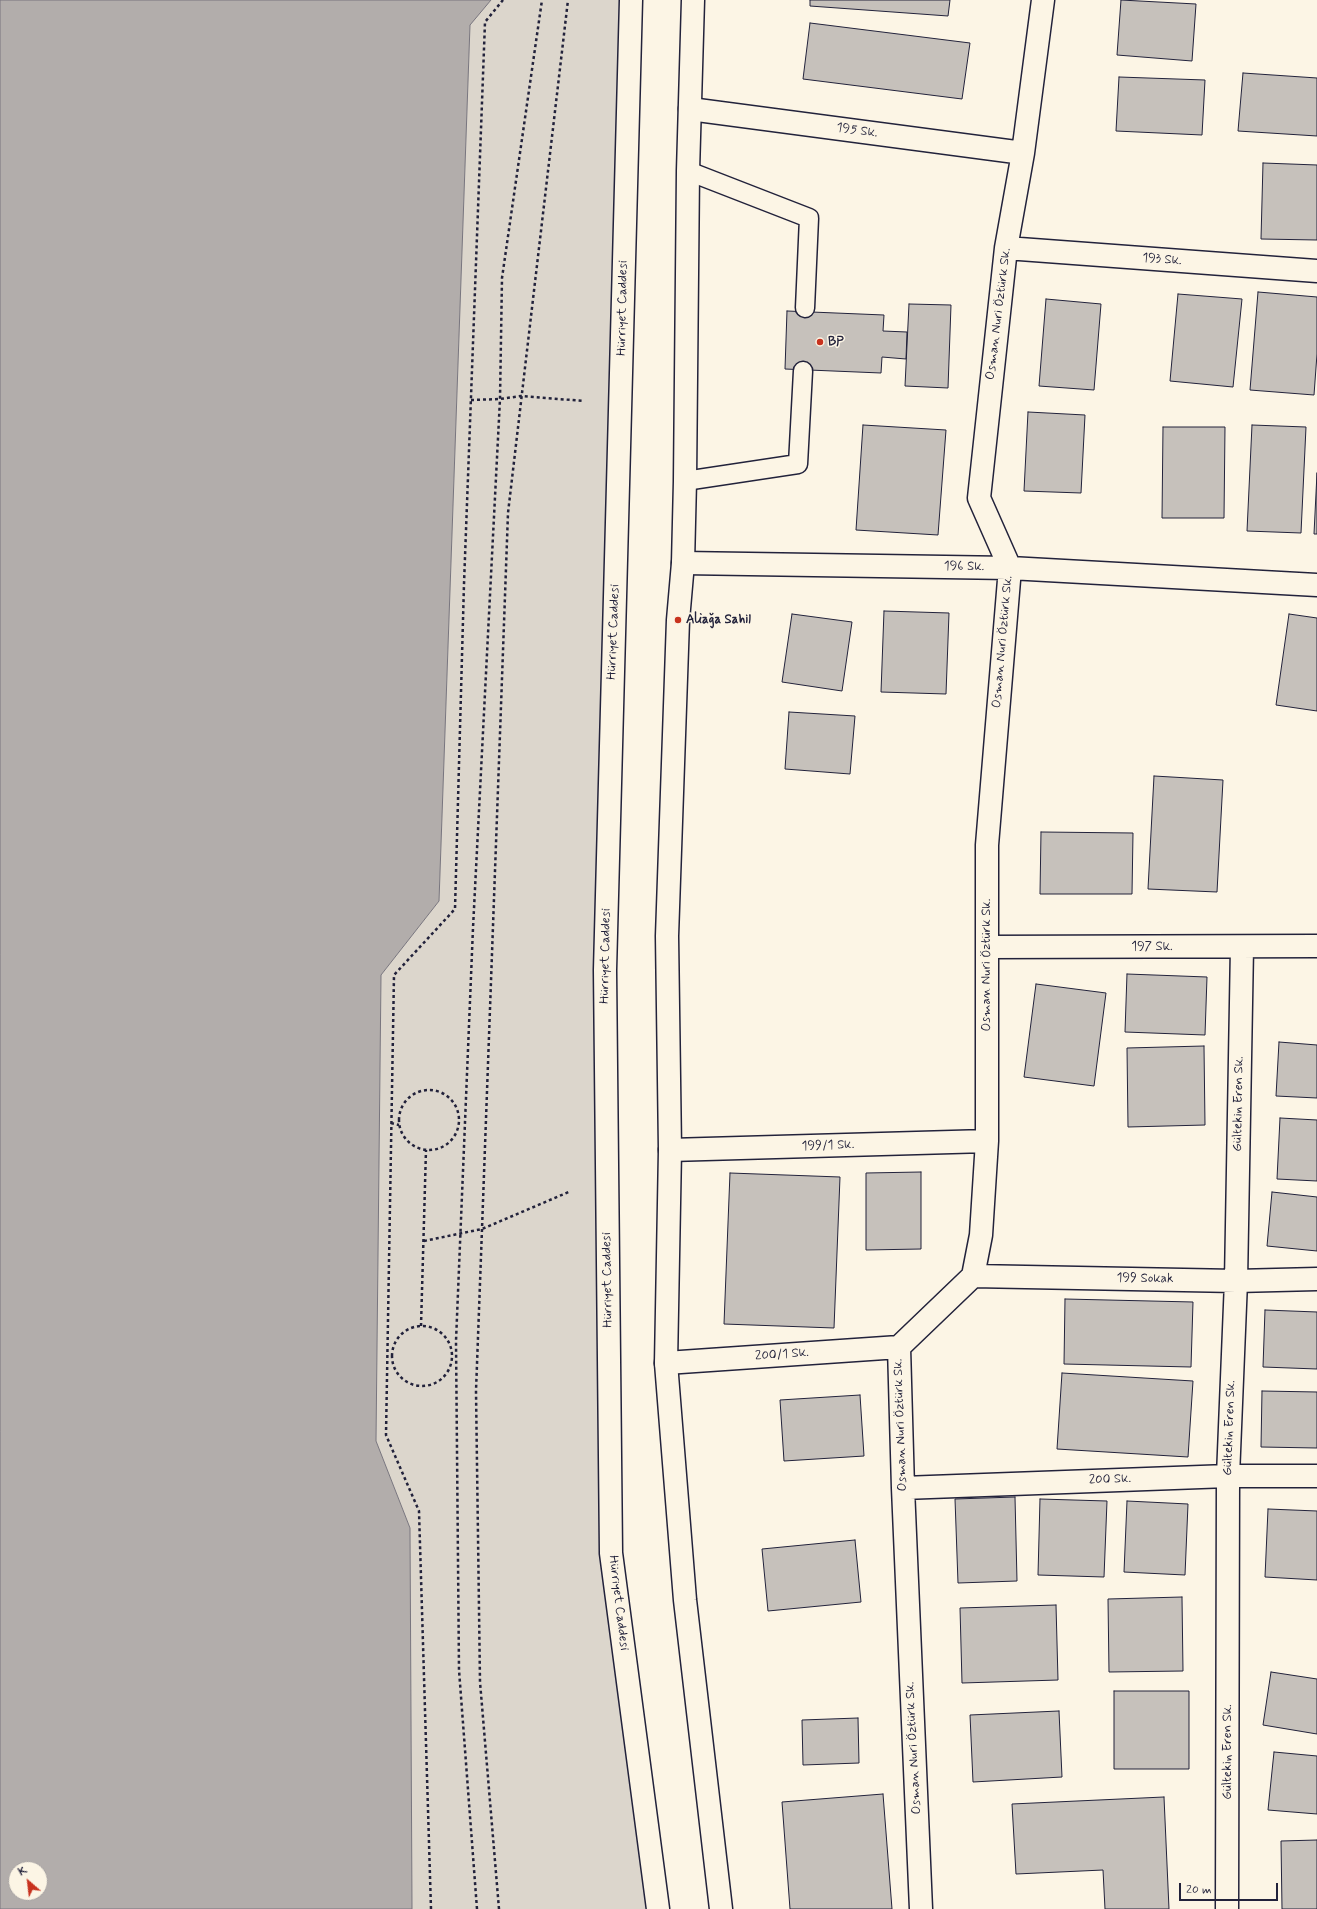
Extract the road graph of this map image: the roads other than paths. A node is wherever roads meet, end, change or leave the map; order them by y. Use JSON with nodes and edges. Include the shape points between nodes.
{"nodes":[{"id":1,"x":631,"y":0,"type":"edge"},
{"id":2,"x":693,"y":0,"type":"edge"},
{"id":3,"x":1043,"y":0,"type":"edge"},
{"id":4,"x":690,"y":109,"type":"junction"},
{"id":5,"x":1023,"y":153,"type":"junction"},
{"id":6,"x":688,"y":171,"type":"junction"},
{"id":7,"x":1006,"y":248,"type":"junction"},
{"id":8,"x":1317,"y":271,"type":"edge"},
{"id":9,"x":805,"y":308,"type":"dead end"},
{"id":10,"x":803,"y":371,"type":"dead end"},
{"id":11,"x":685,"y":481,"type":"junction"},
{"id":12,"x":683,"y":563,"type":"junction"},
{"id":13,"x":1010,"y":568,"type":"junction"},
{"id":14,"x":1317,"y":585,"type":"edge"},
{"id":15,"x":1317,"y":946,"type":"edge"},
{"id":16,"x":987,"y":947,"type":"junction"},
{"id":17,"x":1242,"y":947,"type":"junction"},
{"id":18,"x":987,"y":1141,"type":"junction"},
{"id":19,"x":670,"y":1150,"type":"junction"},
{"id":20,"x":973,"y":1276,"type":"junction"},
{"id":21,"x":1317,"y":1279,"type":"edge"},
{"id":22,"x":1236,"y":1281,"type":"junction"},
{"id":23,"x":899,"y":1347,"type":"junction"},
{"id":24,"x":666,"y":1363,"type":"junction"},
{"id":25,"x":1228,"y":1476,"type":"junction"},
{"id":26,"x":1317,"y":1476,"type":"edge"},
{"id":27,"x":902,"y":1488,"type":"junction"},
{"id":28,"x":658,"y":1909,"type":"edge"},
{"id":29,"x":721,"y":1909,"type":"edge"},
{"id":30,"x":921,"y":1909,"type":"edge"},
{"id":31,"x":1227,"y":1909,"type":"edge"}],
"edges":[{"from":1,"to":28,"type":"main road","name":"Hürriyet Caddesi","via":[[605,970],[611,1553]]},
{"from":2,"to":4,"type":"main road"},
{"from":3,"to":5,"type":"main road","name":"Osman Nuri Öztürk Sk."},
{"from":4,"to":5,"type":"main road","name":"195 Sk."},
{"from":4,"to":6,"type":"main road"},
{"from":5,"to":7,"type":"main road","name":"Osman Nuri Öztürk Sk."},
{"from":6,"to":9,"type":"lane","via":[[809,218]]},
{"from":6,"to":11,"type":"main road"},
{"from":7,"to":8,"type":"main road","name":"193 Sk."},
{"from":7,"to":13,"type":"main road","name":"Osman Nuri Öztürk Sk.","via":[[979,498]]},
{"from":10,"to":11,"type":"lane","via":[[798,464]]},
{"from":11,"to":12,"type":"main road"},
{"from":12,"to":13,"type":"main road","name":"196 Sk."},
{"from":12,"to":19,"type":"main road","via":[[678,620],[667,936]]},
{"from":13,"to":14,"type":"main road","name":"196 Sk."},
{"from":13,"to":16,"type":"main road","name":"Osman Nuri Öztürk Sk.","via":[[986,845]]},
{"from":15,"to":17,"type":"main road","name":"197 Sk."},
{"from":16,"to":17,"type":"main road","name":"197 Sk."},
{"from":16,"to":18,"type":"main road","name":"Osman Nuri Öztürk Sk."},
{"from":17,"to":22,"type":"main road","name":"Gültekin Eren Sk."},
{"from":18,"to":19,"type":"main road","name":"199/1 Sk."},
{"from":18,"to":20,"type":"main road","name":"Osman Nuri Öztürk Sk.","via":[[981,1235]]},
{"from":19,"to":24,"type":"main road"},
{"from":20,"to":22,"type":"main road","name":"199 Sokak"},
{"from":20,"to":23,"type":"main road","name":"Osman Nuri Öztürk Sk."},
{"from":21,"to":22,"type":"main road","name":"199 Sokak"},
{"from":22,"to":25,"type":"main road","name":"Gültekin Eren Sk."},
{"from":23,"to":24,"type":"main road","name":"200/1 Sk."},
{"from":23,"to":27,"type":"main road","name":"Osman Nuri Öztürk Sk."},
{"from":24,"to":29,"type":"main road","via":[[685,1600]]},
{"from":25,"to":26,"type":"main road","name":"200 Sk."},
{"from":25,"to":27,"type":"main road","name":"200 Sk."},
{"from":25,"to":31,"type":"main road","name":"Gültekin Eren Sk."},
{"from":27,"to":30,"type":"main road","name":"Osman Nuri Öztürk Sk."}]}
